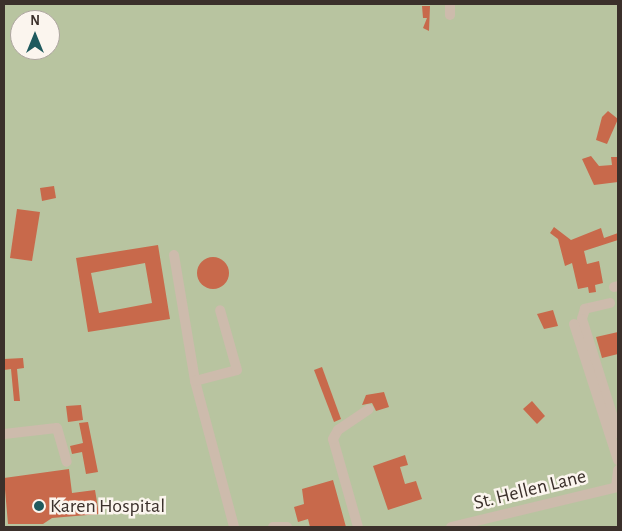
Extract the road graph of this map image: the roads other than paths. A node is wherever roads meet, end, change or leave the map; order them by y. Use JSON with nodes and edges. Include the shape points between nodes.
{"nodes":[{"id":1,"x":450,"y":4,"type":"edge"},
{"id":2,"x":450,"y":15,"type":"dead end"},
{"id":3,"x":174,"y":255,"type":"dead end"},
{"id":4,"x":610,"y":304,"type":"dead end"},
{"id":5,"x":220,"y":310,"type":"dead end"},
{"id":6,"x":574,"y":324,"type":"dead end"},
{"id":7,"x":195,"y":381,"type":"junction"},
{"id":8,"x":369,"y":409,"type":"dead end"},
{"id":9,"x":618,"y":433,"type":"edge"},
{"id":10,"x":4,"y":434,"type":"edge"},
{"id":11,"x":618,"y":460,"type":"edge"},
{"id":12,"x":67,"y":462,"type":"dead end"},
{"id":13,"x":618,"y":470,"type":"edge"},
{"id":14,"x":617,"y":487,"type":"edge"},
{"id":15,"x":463,"y":526,"type":"edge"},
{"id":16,"x":234,"y":527,"type":"edge"},
{"id":17,"x":273,"y":527,"type":"edge"},
{"id":18,"x":287,"y":527,"type":"edge"},
{"id":19,"x":358,"y":527,"type":"edge"},
{"id":20,"x":451,"y":527,"type":"edge"}],
"edges":[{"from":1,"to":2,"type":"street"},
{"from":3,"to":7,"type":"street"},
{"from":4,"to":9,"type":"street","via":[[585,309],[582,319]]},
{"from":5,"to":7,"type":"street","via":[[237,370]]},
{"from":6,"to":11,"type":"street"},
{"from":7,"to":16,"type":"street"},
{"from":8,"to":19,"type":"street","via":[[338,430],[333,439]]},
{"from":10,"to":12,"type":"street","via":[[57,428]]},
{"from":13,"to":14,"type":"street"},
{"from":14,"to":15,"type":"street","name":"St. Hellen Lane"},
{"from":15,"to":20,"type":"street","name":"St. Hellen Lane"},
{"from":17,"to":18,"type":"street"}]}
